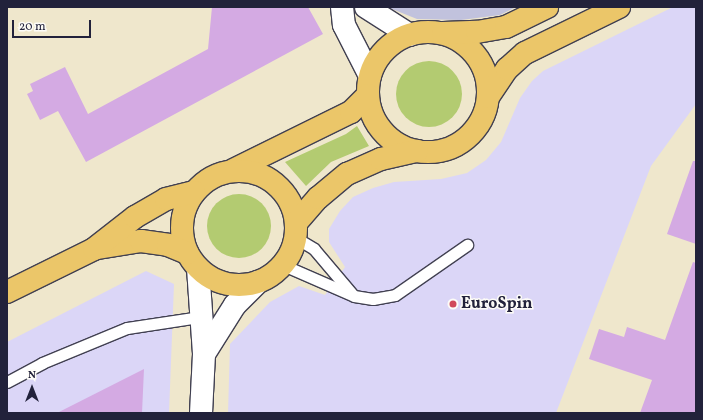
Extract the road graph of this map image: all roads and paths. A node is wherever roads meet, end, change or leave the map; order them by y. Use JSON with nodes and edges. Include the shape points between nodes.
{"nodes":[{"id":1,"x":342,"y":7,"type":"edge"},
{"id":2,"x":366,"y":7,"type":"edge"},
{"id":3,"x":547,"y":7,"type":"edge"},
{"id":4,"x":619,"y":7,"type":"edge"},
{"id":5,"x":439,"y":33,"type":"junction"},
{"id":6,"x":410,"y":35,"type":"junction"},
{"id":7,"x":369,"y":85,"type":"junction"},
{"id":8,"x":488,"y":97,"type":"junction"},
{"id":9,"x":417,"y":152,"type":"junction"},
{"id":10,"x":233,"y":170,"type":"junction"},
{"id":11,"x":194,"y":192,"type":"junction"},
{"id":12,"x":296,"y":230,"type":"junction"},
{"id":13,"x":467,"y":245,"type":"dead end"},
{"id":14,"x":94,"y":249,"type":"junction"},
{"id":15,"x":193,"y":260,"type":"junction"},
{"id":16,"x":283,"y":265,"type":"junction"},
{"id":17,"x":258,"y":282,"type":"junction"},
{"id":18,"x":7,"y":292,"type":"edge"},
{"id":19,"x":354,"y":296,"type":"junction"},
{"id":20,"x":200,"y":317,"type":"junction"},
{"id":21,"x":204,"y":354,"type":"junction"},
{"id":22,"x":7,"y":382,"type":"edge"},
{"id":23,"x":201,"y":413,"type":"edge"}],
"edges":[{"from":1,"to":7,"type":"street","via":[[344,25]]},
{"from":2,"to":6,"type":"street"},
{"from":3,"to":5,"type":"main road","via":[[506,27],[476,32]]},
{"from":4,"to":8,"type":"main road","via":[[525,54],[507,69]]},
{"from":5,"to":6,"type":"main road"},
{"from":5,"to":8,"type":"main road","via":[[467,46],[478,58],[486,76]]},
{"from":6,"to":7,"type":"main road","via":[[386,49],[376,61]]},
{"from":7,"to":9,"type":"main road","via":[[372,115],[383,132],[398,145]]},
{"from":7,"to":10,"type":"main road","via":[[351,112]]},
{"from":8,"to":9,"type":"main road","via":[[483,116],[472,133],[456,145],[437,152]]},
{"from":9,"to":12,"type":"main road","via":[[381,159],[347,174],[318,198]]},
{"from":10,"to":11,"type":"main road","via":[[205,182]]},
{"from":10,"to":12,"type":"main road","via":[[248,171],[276,183],[293,208]]},
{"from":11,"to":14,"type":"main road","via":[[166,199],[135,217]]},
{"from":11,"to":15,"type":"main road","via":[[186,206],[182,221],[182,237]]},
{"from":12,"to":16,"type":"main road"},
{"from":12,"to":19,"type":"lane"},
{"from":13,"to":19,"type":"lane","via":[[395,294],[374,299]]},
{"from":14,"to":15,"type":"main road","via":[[141,241],[168,245]]},
{"from":14,"to":18,"type":"main road"},
{"from":15,"to":17,"type":"main road","via":[[211,278],[226,284]]},
{"from":15,"to":20,"type":"street"},
{"from":16,"to":17,"type":"main road","via":[[272,275]]},
{"from":16,"to":19,"type":"lane"},
{"from":17,"to":21,"type":"street","via":[[235,305]]},
{"from":20,"to":21,"type":"street"},
{"from":20,"to":22,"type":"lane","via":[[127,328],[42,362]]},
{"from":21,"to":23,"type":"street"}]}
